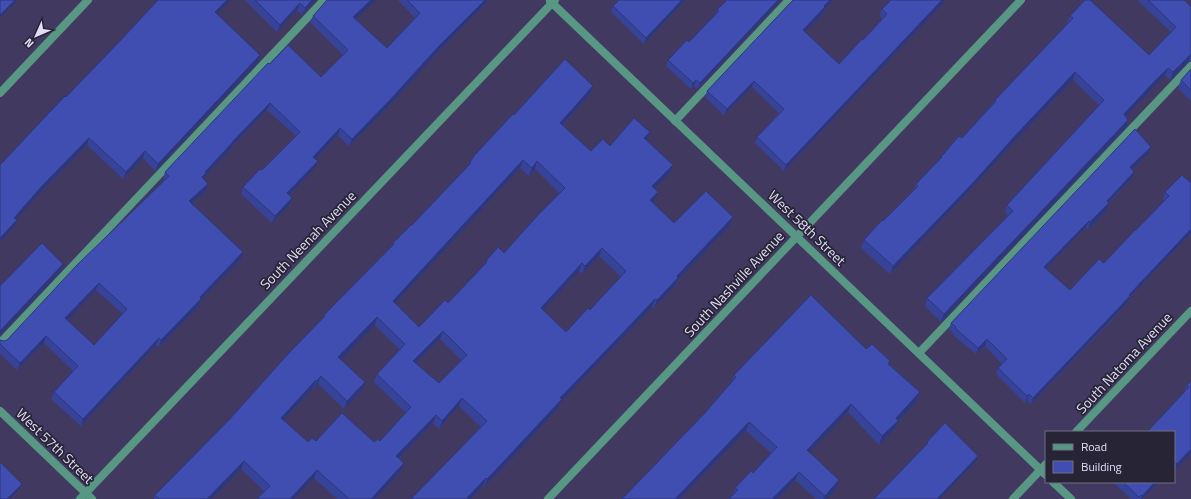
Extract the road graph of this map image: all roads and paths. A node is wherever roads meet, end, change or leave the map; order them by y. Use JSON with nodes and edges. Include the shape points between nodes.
{"nodes":[{"id":1,"x":88,"y":0,"type":"edge"},
{"id":2,"x":324,"y":0,"type":"edge"},
{"id":3,"x":789,"y":0,"type":"edge"},
{"id":4,"x":1021,"y":0,"type":"edge"},
{"id":5,"x":552,"y":1,"type":"edge"},
{"id":6,"x":1191,"y":66,"type":"edge"},
{"id":7,"x":0,"y":93,"type":"edge"},
{"id":8,"x":675,"y":121,"type":"junction"},
{"id":9,"x":797,"y":236,"type":"junction"},
{"id":10,"x":1191,"y":311,"type":"edge"},
{"id":11,"x":0,"y":343,"type":"edge"},
{"id":12,"x":919,"y":353,"type":"junction"},
{"id":13,"x":0,"y":411,"type":"edge"},
{"id":14,"x":1077,"y":431,"type":"edge"},
{"id":15,"x":1044,"y":470,"type":"edge"},
{"id":16,"x":1054,"y":483,"type":"edge"},
{"id":17,"x":86,"y":497,"type":"edge"},
{"id":18,"x":548,"y":499,"type":"edge"},
{"id":19,"x":1013,"y":499,"type":"edge"},
{"id":20,"x":1071,"y":499,"type":"edge"}],
"edges":[{"from":1,"to":7,"type":"street"},
{"from":2,"to":11,"type":"street"},
{"from":3,"to":8,"type":"street"},
{"from":4,"to":9,"type":"street","name":"South Nashville Avenue"},
{"from":5,"to":8,"type":"street","name":"West 58th Street"},
{"from":5,"to":17,"type":"street","name":"South Neenah Avenue"},
{"from":6,"to":12,"type":"street"},
{"from":8,"to":9,"type":"street","name":"West 58th Street"},
{"from":9,"to":12,"type":"street","name":"West 58th Street"},
{"from":9,"to":18,"type":"street","name":"South Nashville Avenue"},
{"from":10,"to":14,"type":"street","name":"South Natoma Avenue"},
{"from":12,"to":15,"type":"street","name":"West 58th Street"},
{"from":13,"to":17,"type":"street","name":"West 57th Street"},
{"from":15,"to":19,"type":"street"},
{"from":16,"to":20,"type":"street"}]}
